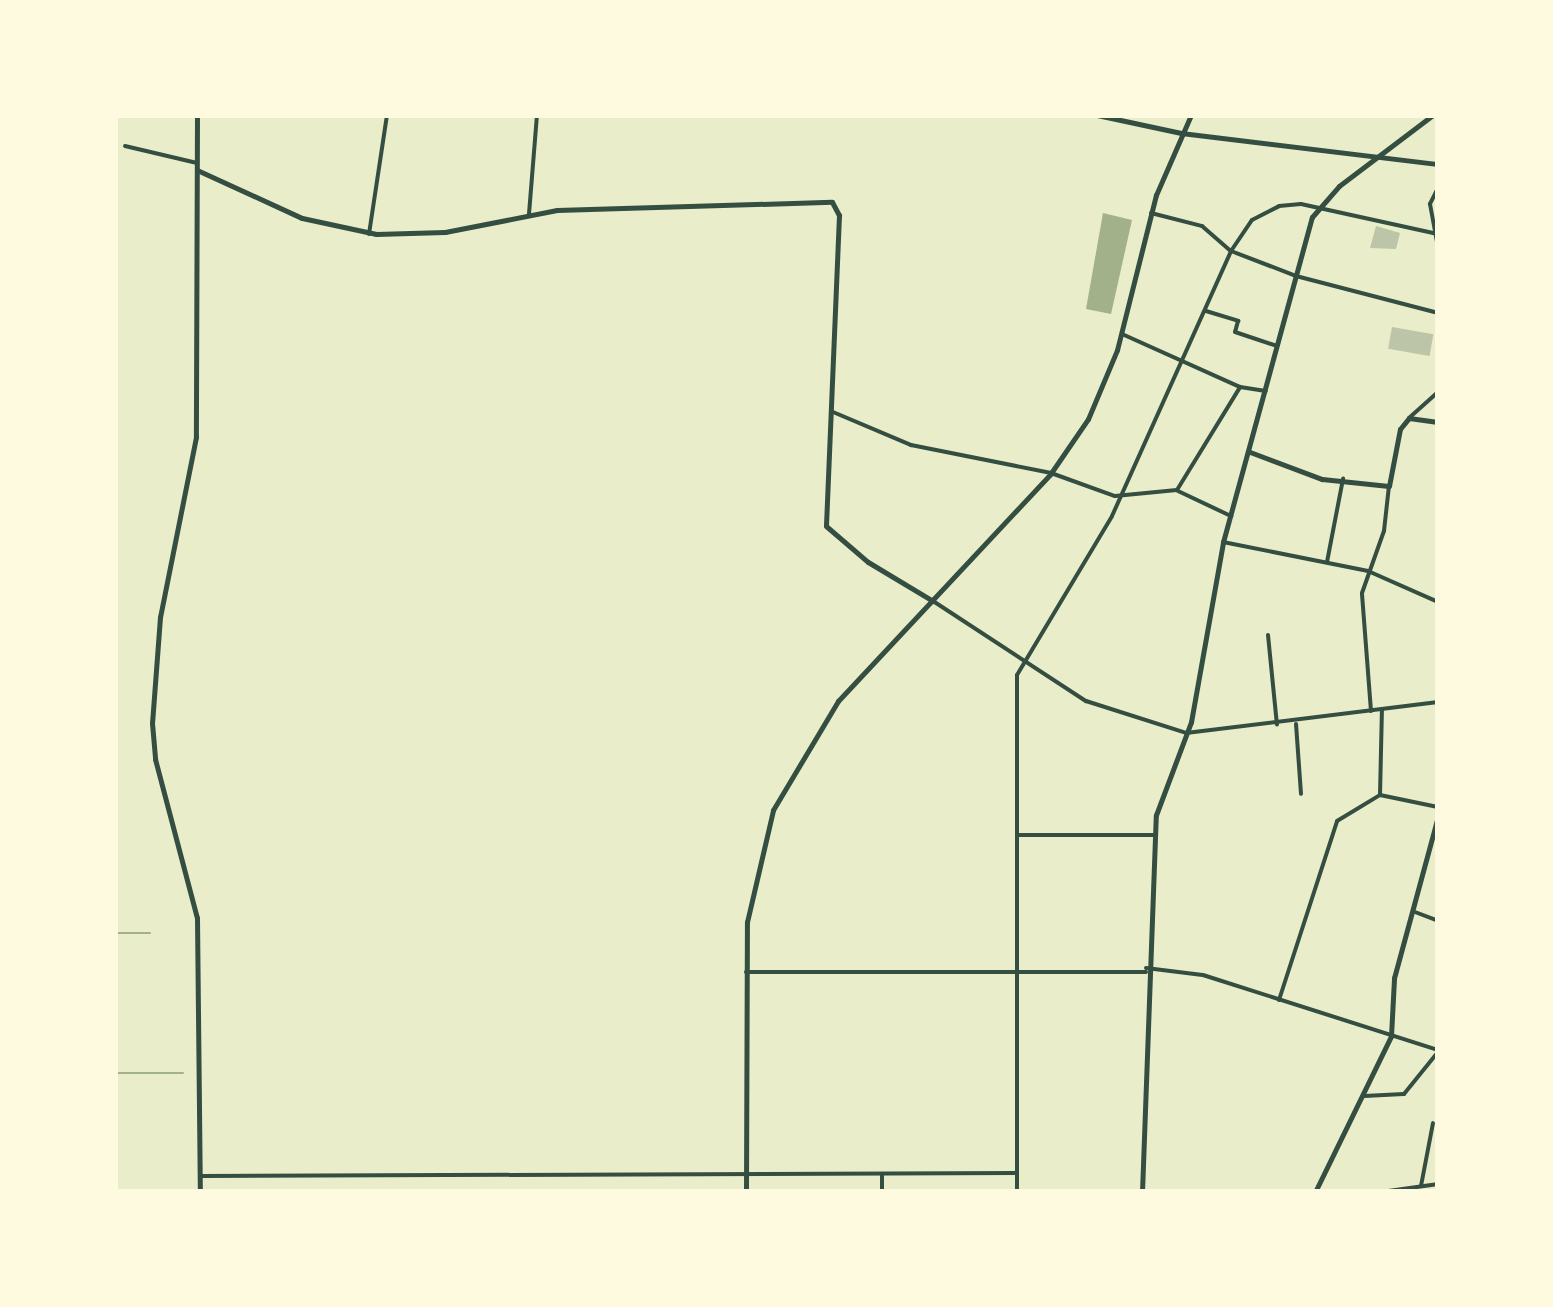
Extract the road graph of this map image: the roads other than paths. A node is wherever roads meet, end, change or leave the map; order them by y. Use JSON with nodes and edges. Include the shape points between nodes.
{"nodes":[{"id":1,"x":196,"y":115,"type":"edge"},
{"id":2,"x":387,"y":115,"type":"edge"},
{"id":3,"x":537,"y":115,"type":"edge"},
{"id":4,"x":1097,"y":115,"type":"edge"},
{"id":5,"x":1191,"y":115,"type":"edge"},
{"id":6,"x":1433,"y":115,"type":"edge"},
{"id":7,"x":1181,"y":133,"type":"junction"},
{"id":8,"x":125,"y":146,"type":"dead end"},
{"id":9,"x":1375,"y":156,"type":"junction"},
{"id":10,"x":1438,"y":164,"type":"edge"},
{"id":11,"x":197,"y":166,"type":"junction"},
{"id":12,"x":1438,"y":188,"type":"edge"},
{"id":13,"x":1318,"y":208,"type":"junction"},
{"id":14,"x":1151,"y":213,"type":"junction"},
{"id":15,"x":529,"y":214,"type":"junction"},
{"id":16,"x":369,"y":234,"type":"junction"},
{"id":17,"x":1438,"y":234,"type":"edge"},
{"id":18,"x":1438,"y":247,"type":"edge"},
{"id":19,"x":1231,"y":250,"type":"junction"},
{"id":20,"x":1296,"y":276,"type":"junction"},
{"id":21,"x":1205,"y":311,"type":"junction"},
{"id":22,"x":1438,"y":313,"type":"edge"},
{"id":23,"x":1122,"y":334,"type":"junction"},
{"id":24,"x":1277,"y":346,"type":"junction"},
{"id":25,"x":1183,"y":361,"type":"junction"},
{"id":26,"x":1240,"y":387,"type":"junction"},
{"id":27,"x":1266,"y":391,"type":"junction"},
{"id":28,"x":1438,"y":392,"type":"edge"},
{"id":29,"x":833,"y":412,"type":"junction"},
{"id":30,"x":1408,"y":418,"type":"junction"},
{"id":31,"x":1438,"y":422,"type":"edge"},
{"id":32,"x":1250,"y":452,"type":"junction"},
{"id":33,"x":1050,"y":474,"type":"junction"},
{"id":34,"x":1344,"y":479,"type":"junction"},
{"id":35,"x":1389,"y":486,"type":"junction"},
{"id":36,"x":1177,"y":490,"type":"junction"},
{"id":37,"x":1122,"y":495,"type":"junction"},
{"id":38,"x":1231,"y":516,"type":"junction"},
{"id":39,"x":1223,"y":542,"type":"junction"},
{"id":40,"x":1327,"y":562,"type":"junction"},
{"id":41,"x":1368,"y":571,"type":"junction"},
{"id":42,"x":932,"y":601,"type":"junction"},
{"id":43,"x":1438,"y":602,"type":"edge"},
{"id":44,"x":1268,"y":635,"type":"dead end"},
{"id":45,"x":1025,"y":662,"type":"junction"},
{"id":46,"x":1438,"y":702,"type":"edge"},
{"id":47,"x":1382,"y":710,"type":"junction"},
{"id":48,"x":1371,"y":712,"type":"junction"},
{"id":49,"x":1296,"y":723,"type":"junction"},
{"id":50,"x":1277,"y":725,"type":"junction"},
{"id":51,"x":1186,"y":733,"type":"junction"},
{"id":52,"x":1438,"y":756,"type":"edge"},
{"id":53,"x":1438,"y":766,"type":"edge"},
{"id":54,"x":1301,"y":794,"type":"dead end"},
{"id":55,"x":1380,"y":795,"type":"junction"},
{"id":56,"x":1438,"y":807,"type":"edge"},
{"id":57,"x":1438,"y":816,"type":"edge"},
{"id":58,"x":1016,"y":835,"type":"junction"},
{"id":59,"x":1154,"y":835,"type":"junction"},
{"id":60,"x":1415,"y":912,"type":"junction"},
{"id":61,"x":1438,"y":921,"type":"edge"},
{"id":62,"x":1146,"y":970,"type":"junction"},
{"id":63,"x":746,"y":972,"type":"junction"},
{"id":64,"x":1016,"y":972,"type":"junction"},
{"id":65,"x":1279,"y":1000,"type":"junction"},
{"id":66,"x":1390,"y":1036,"type":"junction"},
{"id":67,"x":1438,"y":1051,"type":"edge"},
{"id":68,"x":1364,"y":1096,"type":"junction"},
{"id":69,"x":1432,"y":1123,"type":"dead end"},
{"id":70,"x":1017,"y":1173,"type":"junction"},
{"id":71,"x":746,"y":1174,"type":"junction"},
{"id":72,"x":882,"y":1174,"type":"junction"},
{"id":73,"x":200,"y":1176,"type":"junction"},
{"id":74,"x":1438,"y":1184,"type":"edge"},
{"id":75,"x":1421,"y":1186,"type":"junction"},
{"id":76,"x":200,"y":1192,"type":"edge"},
{"id":77,"x":746,"y":1192,"type":"edge"},
{"id":78,"x":882,"y":1192,"type":"edge"},
{"id":79,"x":1017,"y":1192,"type":"edge"},
{"id":80,"x":1142,"y":1192,"type":"edge"},
{"id":81,"x":1315,"y":1192,"type":"edge"},
{"id":82,"x":1381,"y":1192,"type":"edge"}],
"edges":[{"from":1,"to":11,"type":"street"},
{"from":2,"to":16,"type":"street"},
{"from":3,"to":15,"type":"street"},
{"from":4,"to":7,"type":"street"},
{"from":5,"to":7,"type":"street"},
{"from":6,"to":9,"type":"street"},
{"from":7,"to":9,"type":"street"},
{"from":7,"to":14,"type":"street"},
{"from":8,"to":11,"type":"street"},
{"from":9,"to":10,"type":"street"},
{"from":9,"to":13,"type":"street"},
{"from":11,"to":16,"type":"street","via":[[302,218]]},
{"from":11,"to":73,"type":"street","via":[[196,437],[160,617],[152,724],[154,759],[197,918]]},
{"from":12,"to":17,"type":"street","via":[[1430,204]]},
{"from":13,"to":17,"type":"street"},
{"from":13,"to":19,"type":"street","via":[[1290,204],[1268,210]]},
{"from":13,"to":20,"type":"street"},
{"from":14,"to":19,"type":"street","via":[[1202,226]]},
{"from":14,"to":23,"type":"street"},
{"from":15,"to":16,"type":"street","via":[[430,234]]},
{"from":15,"to":29,"type":"street","via":[[832,202],[839,215]]},
{"from":17,"to":18,"type":"street"},
{"from":19,"to":20,"type":"street"},
{"from":19,"to":21,"type":"street"},
{"from":20,"to":22,"type":"street"},
{"from":20,"to":24,"type":"street"},
{"from":21,"to":24,"type":"street","via":[[1238,321],[1235,332]]},
{"from":21,"to":25,"type":"street"},
{"from":23,"to":25,"type":"street"},
{"from":23,"to":33,"type":"street","via":[[1088,419]]},
{"from":24,"to":27,"type":"street"},
{"from":25,"to":26,"type":"street"},
{"from":25,"to":37,"type":"street"},
{"from":26,"to":27,"type":"street"},
{"from":26,"to":36,"type":"street"},
{"from":27,"to":32,"type":"street"},
{"from":28,"to":30,"type":"street"},
{"from":29,"to":33,"type":"street","via":[[911,445]]},
{"from":29,"to":42,"type":"street","via":[[826,526],[868,562]]},
{"from":30,"to":31,"type":"street"},
{"from":30,"to":35,"type":"street"},
{"from":32,"to":34,"type":"street","via":[[1322,479]]},
{"from":32,"to":38,"type":"street"},
{"from":33,"to":37,"type":"street"},
{"from":33,"to":42,"type":"street"},
{"from":34,"to":35,"type":"street"},
{"from":34,"to":40,"type":"street"},
{"from":35,"to":41,"type":"street","via":[[1384,530]]},
{"from":36,"to":37,"type":"street"},
{"from":36,"to":38,"type":"street"},
{"from":37,"to":45,"type":"street"},
{"from":38,"to":39,"type":"street"},
{"from":39,"to":40,"type":"street"},
{"from":39,"to":51,"type":"street"},
{"from":40,"to":41,"type":"street"},
{"from":41,"to":43,"type":"street"},
{"from":41,"to":48,"type":"street","via":[[1361,610]]},
{"from":42,"to":45,"type":"street"},
{"from":42,"to":63,"type":"street","via":[[838,701],[796,764],[759,854]]},
{"from":44,"to":50,"type":"street"},
{"from":45,"to":51,"type":"street","via":[[1112,713]]},
{"from":45,"to":58,"type":"street","via":[[1016,675]]},
{"from":46,"to":47,"type":"street"},
{"from":47,"to":48,"type":"street"},
{"from":47,"to":55,"type":"street"},
{"from":48,"to":49,"type":"street"},
{"from":49,"to":50,"type":"street"},
{"from":49,"to":54,"type":"street"},
{"from":50,"to":51,"type":"street"},
{"from":51,"to":59,"type":"street","via":[[1158,800]]},
{"from":52,"to":53,"type":"street"},
{"from":55,"to":56,"type":"street"},
{"from":55,"to":65,"type":"street","via":[[1337,821]]},
{"from":57,"to":60,"type":"street"},
{"from":58,"to":59,"type":"street"},
{"from":58,"to":64,"type":"street"},
{"from":59,"to":62,"type":"street"},
{"from":60,"to":61,"type":"street"},
{"from":60,"to":66,"type":"street","via":[[1394,978]]},
{"from":62,"to":64,"type":"street"},
{"from":62,"to":65,"type":"street","via":[[1203,975]]},
{"from":62,"to":80,"type":"street"},
{"from":63,"to":64,"type":"street"},
{"from":63,"to":71,"type":"street"},
{"from":64,"to":70,"type":"street"},
{"from":65,"to":66,"type":"street"},
{"from":66,"to":67,"type":"street"},
{"from":66,"to":68,"type":"street"},
{"from":67,"to":68,"type":"street","via":[[1404,1094]]},
{"from":68,"to":81,"type":"street"},
{"from":69,"to":75,"type":"street"},
{"from":70,"to":72,"type":"street"},
{"from":70,"to":79,"type":"street"},
{"from":71,"to":72,"type":"street"},
{"from":71,"to":73,"type":"street"},
{"from":71,"to":77,"type":"street"},
{"from":72,"to":78,"type":"street"},
{"from":73,"to":76,"type":"street"},
{"from":74,"to":75,"type":"street"},
{"from":75,"to":82,"type":"street"}]}
